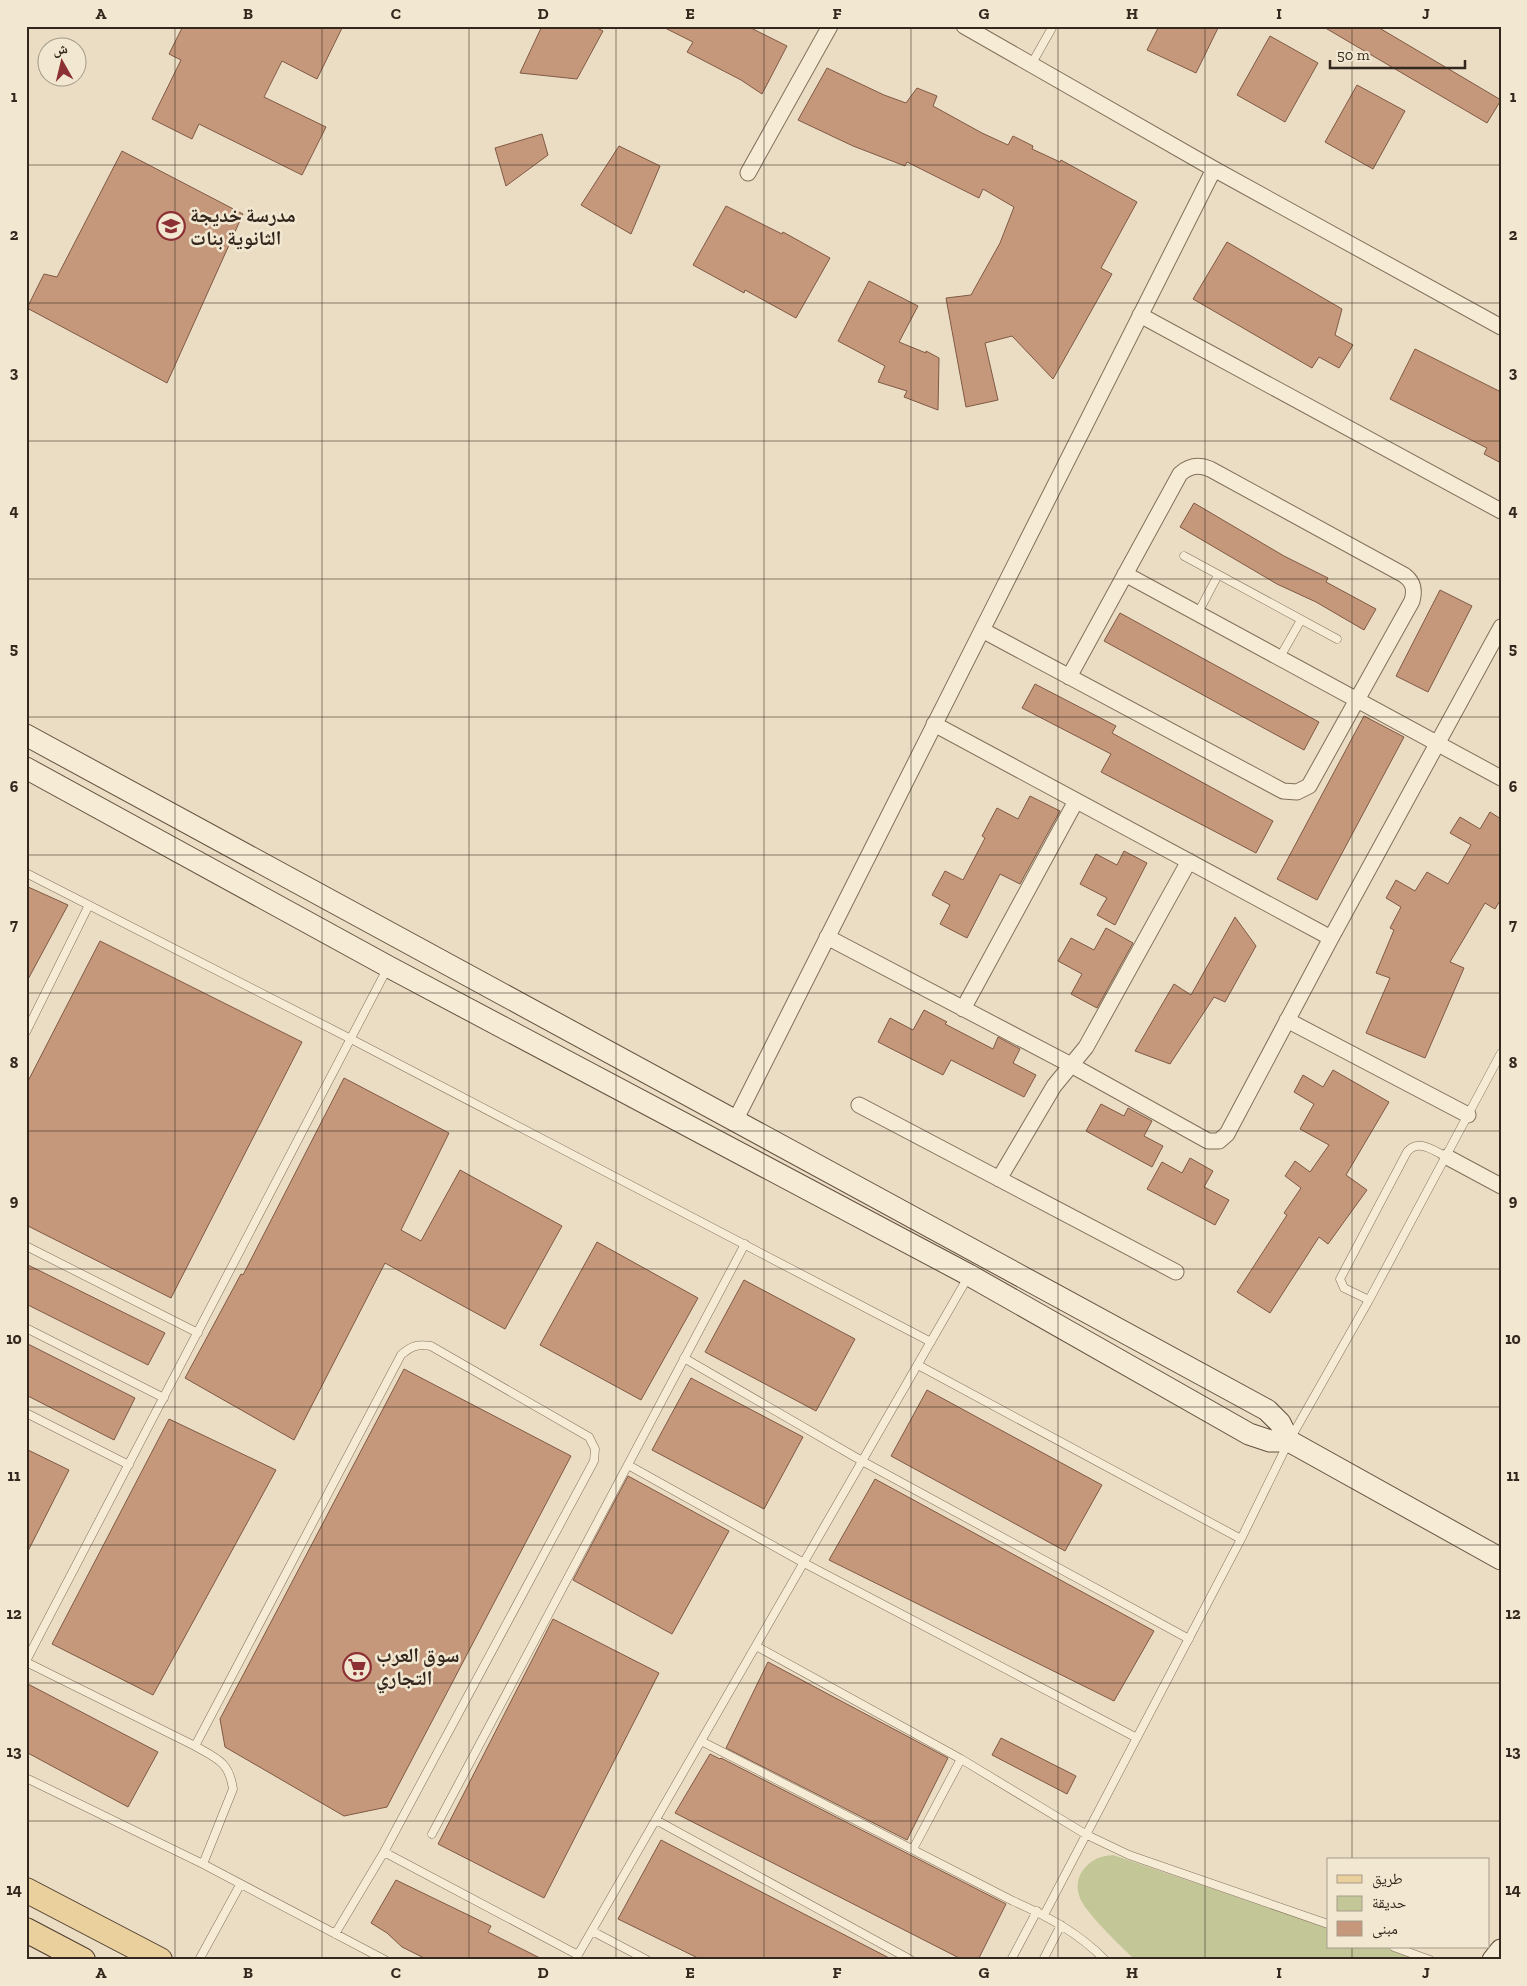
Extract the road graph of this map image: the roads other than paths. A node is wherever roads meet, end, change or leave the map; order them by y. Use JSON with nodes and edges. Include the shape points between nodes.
{"nodes":[{"id":1,"x":830,"y":26,"type":"edge"},
{"id":2,"x":964,"y":26,"type":"edge"},
{"id":3,"x":1053,"y":26,"type":"edge"},
{"id":4,"x":1031,"y":65,"type":"junction"},
{"id":5,"x":1214,"y":169,"type":"junction"},
{"id":6,"x":748,"y":173,"type":"dead end"},
{"id":7,"x":1140,"y":315,"type":"junction"},
{"id":8,"x":1501,"y":327,"type":"edge"},
{"id":9,"x":1501,"y":511,"type":"edge"},
{"id":10,"x":1184,"y":556,"type":"dead end"},
{"id":11,"x":1125,"y":574,"type":"junction"},
{"id":12,"x":1218,"y":575,"type":"junction"},
{"id":13,"x":1198,"y":613,"type":"junction"},
{"id":14,"x":1301,"y":620,"type":"junction"},
{"id":15,"x":1501,"y":628,"type":"edge"},
{"id":16,"x":982,"y":630,"type":"junction"},
{"id":17,"x":1337,"y":639,"type":"dead end"},
{"id":18,"x":1280,"y":657,"type":"junction"},
{"id":19,"x":1069,"y":677,"type":"junction"},
{"id":20,"x":1357,"y":699,"type":"junction"},
{"id":21,"x":934,"y":724,"type":"junction"},
{"id":22,"x":26,"y":735,"type":"edge"},
{"id":23,"x":1438,"y":744,"type":"junction"},
{"id":24,"x":27,"y":770,"type":"edge"},
{"id":25,"x":1501,"y":778,"type":"edge"},
{"id":26,"x":1076,"y":801,"type":"junction"},
{"id":27,"x":1189,"y":862,"type":"junction"},
{"id":28,"x":26,"y":873,"type":"edge"},
{"id":29,"x":89,"y":905,"type":"junction"},
{"id":30,"x":827,"y":938,"type":"junction"},
{"id":31,"x":1331,"y":938,"type":"junction"},
{"id":32,"x":388,"y":967,"type":"junction"},
{"id":33,"x":964,"y":1009,"type":"junction"},
{"id":34,"x":1287,"y":1020,"type":"junction"},
{"id":35,"x":26,"y":1032,"type":"edge"},
{"id":36,"x":351,"y":1039,"type":"junction"},
{"id":37,"x":1501,"y":1053,"type":"edge"},
{"id":38,"x":1071,"y":1065,"type":"junction"},
{"id":39,"x":859,"y":1105,"type":"dead end"},
{"id":40,"x":1468,"y":1115,"type":"junction"},
{"id":41,"x":735,"y":1121,"type":"junction"},
{"id":42,"x":1447,"y":1157,"type":"junction"},
{"id":43,"x":999,"y":1179,"type":"junction"},
{"id":44,"x":1501,"y":1186,"type":"edge"},
{"id":45,"x":745,"y":1244,"type":"junction"},
{"id":46,"x":26,"y":1246,"type":"edge"},
{"id":47,"x":1176,"y":1272,"type":"dead end"},
{"id":48,"x":969,"y":1276,"type":"junction"},
{"id":49,"x":1369,"y":1300,"type":"junction"},
{"id":50,"x":26,"y":1328,"type":"edge"},
{"id":51,"x":198,"y":1333,"type":"junction"},
{"id":52,"x":931,"y":1342,"type":"junction"},
{"id":53,"x":684,"y":1358,"type":"junction"},
{"id":54,"x":918,"y":1365,"type":"junction"},
{"id":55,"x":164,"y":1398,"type":"junction"},
{"id":56,"x":26,"y":1413,"type":"edge"},
{"id":57,"x":1289,"y":1441,"type":"junction"},
{"id":58,"x":862,"y":1461,"type":"junction"},
{"id":59,"x":129,"y":1465,"type":"junction"},
{"id":60,"x":628,"y":1465,"type":"junction"},
{"id":61,"x":1241,"y":1538,"type":"junction"},
{"id":62,"x":1501,"y":1559,"type":"edge"},
{"id":63,"x":804,"y":1563,"type":"junction"},
{"id":64,"x":1189,"y":1639,"type":"junction"},
{"id":65,"x":756,"y":1646,"type":"junction"},
{"id":66,"x":26,"y":1661,"type":"edge"},
{"id":67,"x":1137,"y":1738,"type":"junction"},
{"id":68,"x":701,"y":1741,"type":"junction"},
{"id":69,"x":196,"y":1746,"type":"junction"},
{"id":70,"x":961,"y":1759,"type":"junction"},
{"id":71,"x":26,"y":1778,"type":"edge"},
{"id":72,"x":656,"y":1820,"type":"junction"},
{"id":73,"x":432,"y":1834,"type":"dead end"},
{"id":74,"x":1087,"y":1836,"type":"junction"},
{"id":75,"x":913,"y":1849,"type":"junction"},
{"id":76,"x":384,"y":1852,"type":"junction"},
{"id":77,"x":202,"y":1864,"type":"junction"},
{"id":78,"x":240,"y":1884,"type":"junction"},
{"id":79,"x":26,"y":1890,"type":"edge"},
{"id":80,"x":1040,"y":1913,"type":"junction"},
{"id":81,"x":1327,"y":1924,"type":"edge"},
{"id":82,"x":1061,"y":1925,"type":"junction"},
{"id":83,"x":26,"y":1930,"type":"edge"},
{"id":84,"x":592,"y":1931,"type":"junction"},
{"id":85,"x":335,"y":1934,"type":"junction"},
{"id":86,"x":1397,"y":1948,"type":"edge"},
{"id":87,"x":1501,"y":1950,"type":"edge"},
{"id":88,"x":576,"y":1958,"type":"edge"},
{"id":89,"x":84,"y":1960,"type":"edge"},
{"id":90,"x":160,"y":1960,"type":"edge"},
{"id":91,"x":199,"y":1960,"type":"edge"},
{"id":92,"x":385,"y":1960,"type":"edge"},
{"id":93,"x":647,"y":1960,"type":"edge"},
{"id":94,"x":911,"y":1960,"type":"edge"},
{"id":95,"x":1011,"y":1960,"type":"edge"},
{"id":96,"x":1042,"y":1960,"type":"edge"},
{"id":97,"x":1105,"y":1960,"type":"edge"},
{"id":98,"x":1430,"y":1960,"type":"edge"},
{"id":99,"x":1493,"y":1960,"type":"edge"}],
"edges":[{"from":1,"to":6,"type":"street"},
{"from":2,"to":4,"type":"street"},
{"from":3,"to":4,"type":"lane"},
{"from":4,"to":5,"type":"street"},
{"from":5,"to":7,"type":"street"},
{"from":5,"to":8,"type":"street"},
{"from":7,"to":9,"type":"street"},
{"from":7,"to":16,"type":"street"},
{"from":10,"to":12,"type":"lane"},
{"from":11,"to":13,"type":"street"},
{"from":11,"to":19,"type":"street"},
{"from":11,"to":20,"type":"street","via":[[1180,474],[1193,466],[1210,469],[1409,579],[1414,590],[1412,601]]},
{"from":12,"to":13,"type":"lane"},
{"from":12,"to":14,"type":"lane"},
{"from":13,"to":18,"type":"street"},
{"from":14,"to":17,"type":"lane"},
{"from":14,"to":18,"type":"lane"},
{"from":15,"to":23,"type":"street"},
{"from":16,"to":19,"type":"street"},
{"from":16,"to":21,"type":"street"},
{"from":18,"to":20,"type":"street"},
{"from":19,"to":20,"type":"street","via":[[1290,792],[1309,786]]},
{"from":20,"to":23,"type":"street"},
{"from":21,"to":26,"type":"street"},
{"from":21,"to":30,"type":"street"},
{"from":22,"to":41,"type":"main road"},
{"from":23,"to":25,"type":"street"},
{"from":23,"to":31,"type":"street"},
{"from":24,"to":32,"type":"main road"},
{"from":26,"to":27,"type":"street"},
{"from":26,"to":33,"type":"street"},
{"from":27,"to":31,"type":"street"},
{"from":27,"to":38,"type":"street","via":[[1086,1046]]},
{"from":28,"to":29,"type":"lane"},
{"from":29,"to":35,"type":"lane"},
{"from":29,"to":36,"type":"lane"},
{"from":30,"to":33,"type":"street"},
{"from":30,"to":41,"type":"street"},
{"from":31,"to":34,"type":"street"},
{"from":32,"to":36,"type":"lane"},
{"from":32,"to":48,"type":"main road"},
{"from":33,"to":38,"type":"street"},
{"from":34,"to":38,"type":"street","via":[[1227,1134],[1219,1141],[1208,1141]]},
{"from":34,"to":40,"type":"street"},
{"from":36,"to":45,"type":"lane"},
{"from":36,"to":51,"type":"lane"},
{"from":37,"to":40,"type":"lane"},
{"from":38,"to":43,"type":"street","via":[[1054,1086]]},
{"from":39,"to":43,"type":"street"},
{"from":40,"to":42,"type":"lane"},
{"from":41,"to":57,"type":"main road","via":[[1267,1410],[1280,1423]]},
{"from":42,"to":44,"type":"street"},
{"from":42,"to":49,"type":"lane"},
{"from":42,"to":49,"type":"lane","via":[[1423,1145],[1413,1146],[1407,1152],[1340,1279],[1344,1288]]},
{"from":43,"to":47,"type":"street"},
{"from":45,"to":52,"type":"lane"},
{"from":45,"to":53,"type":"lane"},
{"from":46,"to":51,"type":"lane"},
{"from":48,"to":52,"type":"lane"},
{"from":48,"to":57,"type":"main road","via":[[1249,1434],[1270,1441]]},
{"from":49,"to":57,"type":"lane"},
{"from":50,"to":55,"type":"lane"},
{"from":51,"to":55,"type":"lane"},
{"from":52,"to":54,"type":"lane"},
{"from":53,"to":58,"type":"lane"},
{"from":53,"to":60,"type":"lane"},
{"from":54,"to":58,"type":"lane"},
{"from":54,"to":61,"type":"lane"},
{"from":55,"to":59,"type":"lane"},
{"from":56,"to":59,"type":"lane"},
{"from":57,"to":61,"type":"lane"},
{"from":57,"to":62,"type":"main road"},
{"from":58,"to":63,"type":"lane"},
{"from":58,"to":64,"type":"lane"},
{"from":59,"to":66,"type":"lane"},
{"from":60,"to":63,"type":"lane"},
{"from":60,"to":73,"type":"lane"},
{"from":61,"to":64,"type":"lane"},
{"from":63,"to":65,"type":"lane"},
{"from":63,"to":67,"type":"lane"},
{"from":64,"to":67,"type":"lane"},
{"from":65,"to":68,"type":"lane"},
{"from":65,"to":70,"type":"lane"},
{"from":66,"to":69,"type":"lane"},
{"from":67,"to":74,"type":"lane"},
{"from":68,"to":72,"type":"lane"},
{"from":68,"to":75,"type":"lane"},
{"from":69,"to":76,"type":"lane","via":[[401,1355],[410,1347],[420,1344],[431,1346],[589,1437],[594,1461]]},
{"from":69,"to":77,"type":"lane","via":[[222,1762],[231,1777],[233,1789]]},
{"from":70,"to":74,"type":"lane"},
{"from":70,"to":75,"type":"lane"},
{"from":71,"to":77,"type":"lane"},
{"from":72,"to":84,"type":"lane"},
{"from":72,"to":94,"type":"lane"},
{"from":74,"to":80,"type":"lane"},
{"from":74,"to":81,"type":"lane","via":[[1129,1855]]},
{"from":75,"to":80,"type":"lane"},
{"from":76,"to":85,"type":"lane"},
{"from":76,"to":88,"type":"lane"},
{"from":77,"to":78,"type":"lane"},
{"from":78,"to":85,"type":"lane"},
{"from":78,"to":91,"type":"lane"},
{"from":79,"to":90,"type":"main road"},
{"from":80,"to":82,"type":"lane"},
{"from":80,"to":95,"type":"lane"},
{"from":82,"to":96,"type":"lane"},
{"from":82,"to":97,"type":"lane"},
{"from":83,"to":89,"type":"main road"},
{"from":84,"to":88,"type":"lane"},
{"from":84,"to":93,"type":"lane"},
{"from":85,"to":92,"type":"lane"},
{"from":86,"to":98,"type":"lane"},
{"from":87,"to":99,"type":"main road"}]}
